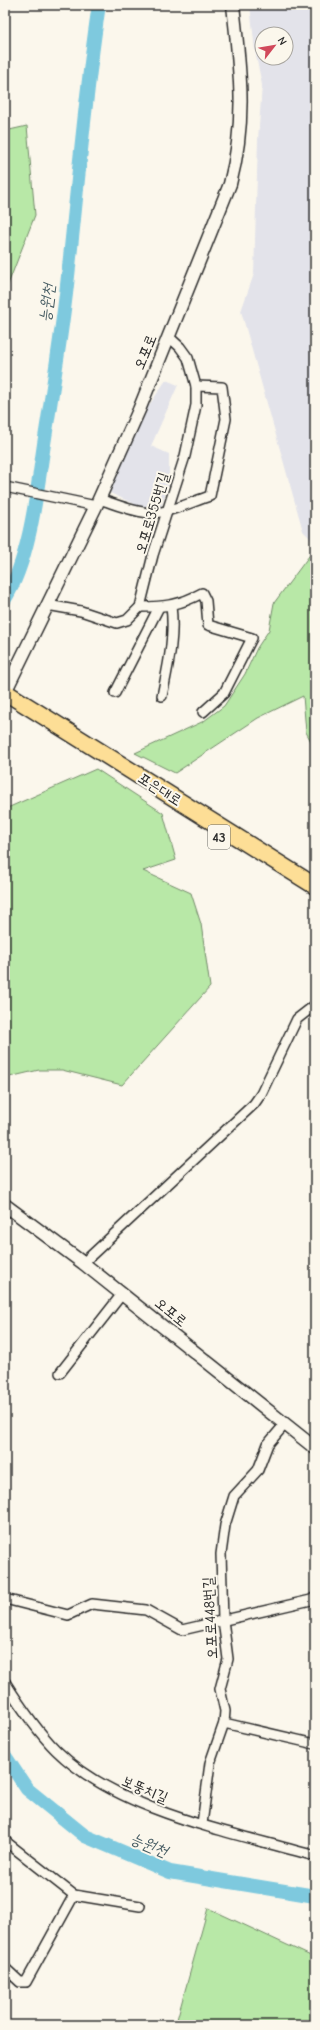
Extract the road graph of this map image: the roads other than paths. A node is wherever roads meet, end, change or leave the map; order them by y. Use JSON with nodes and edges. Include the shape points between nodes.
{"nodes":[{"id":1,"x":233,"y":5,"type":"edge"},
{"id":2,"x":168,"y":336,"type":"junction"},
{"id":3,"x":196,"y":386,"type":"junction"},
{"id":4,"x":6,"y":487,"type":"edge"},
{"id":5,"x":97,"y":502,"type":"junction"},
{"id":6,"x":167,"y":511,"type":"junction"},
{"id":7,"x":47,"y":605,"type":"junction"},
{"id":8,"x":171,"y":606,"type":"junction"},
{"id":9,"x":158,"y":607,"type":"junction"},
{"id":10,"x":140,"y":608,"type":"junction"},
{"id":11,"x":5,"y":692,"type":"edge"},
{"id":12,"x":115,"y":693,"type":"dead end"},
{"id":13,"x":162,"y":696,"type":"dead end"},
{"id":14,"x":5,"y":703,"type":"edge"},
{"id":15,"x":203,"y":712,"type":"dead end"},
{"id":16,"x":127,"y":774,"type":"junction"},
{"id":17,"x":315,"y":886,"type":"edge"},
{"id":18,"x":315,"y":894,"type":"edge"},
{"id":19,"x":315,"y":1005,"type":"edge"},
{"id":20,"x":5,"y":1204,"type":"edge"},
{"id":21,"x":83,"y":1263,"type":"junction"},
{"id":22,"x":122,"y":1294,"type":"junction"},
{"id":23,"x":60,"y":1373,"type":"dead end"},
{"id":24,"x":285,"y":1424,"type":"junction"},
{"id":25,"x":315,"y":1448,"type":"edge"},
{"id":26,"x":315,"y":1597,"type":"edge"},
{"id":27,"x":5,"y":1599,"type":"edge"},
{"id":28,"x":223,"y":1620,"type":"junction"},
{"id":29,"x":5,"y":1682,"type":"edge"},
{"id":30,"x":224,"y":1723,"type":"junction"},
{"id":31,"x":315,"y":1744,"type":"edge"},
{"id":32,"x":202,"y":1824,"type":"junction"},
{"id":33,"x":5,"y":1841,"type":"edge"},
{"id":34,"x":315,"y":1856,"type":"edge"},
{"id":35,"x":74,"y":1895,"type":"junction"},
{"id":36,"x":140,"y":1906,"type":"dead end"},
{"id":37,"x":5,"y":1968,"type":"edge"}],
"edges":[{"from":1,"to":2,"type":"street","name":"오포로","via":[[240,77],[239,145],[221,210]]},
{"from":2,"to":3,"type":"street","name":"오포로355번길","via":[[188,358]]},
{"from":2,"to":5,"type":"street","name":"오포로","via":[[139,410]]},
{"from":3,"to":6,"type":"street","name":"오포로355번길","via":[[196,405],[185,456]]},
{"from":3,"to":6,"type":"street","via":[[222,387],[226,419],[210,496]]},
{"from":4,"to":5,"type":"street","via":[[65,499]]},
{"from":5,"to":6,"type":"street","via":[[150,513]]},
{"from":5,"to":7,"type":"street","name":"오포로"},
{"from":6,"to":10,"type":"street","name":"오포로355번길"},
{"from":7,"to":10,"type":"street","via":[[81,611],[117,623],[126,620]]},
{"from":7,"to":11,"type":"street","name":"오포로"},
{"from":8,"to":9,"type":"street"},
{"from":8,"to":13,"type":"street","via":[[173,622],[170,654]]},
{"from":8,"to":15,"type":"street","via":[[186,602],[202,593],[206,601],[208,625],[252,638],[224,693]]},
{"from":9,"to":10,"type":"street"},
{"from":9,"to":12,"type":"street"},
{"from":11,"to":16,"type":"highway","name":"포은대로","number":"43"},
{"from":14,"to":16,"type":"highway","number":"43"},
{"from":16,"to":17,"type":"highway","name":"포은대로","number":"43"},
{"from":16,"to":18,"type":"highway","name":"포은대로","number":"43","via":[[238,850]]},
{"from":19,"to":21,"type":"street","via":[[297,1019],[254,1104]]},
{"from":20,"to":21,"type":"street","name":"오포로"},
{"from":21,"to":22,"type":"street","name":"오포로"},
{"from":22,"to":23,"type":"street"},
{"from":22,"to":24,"type":"street","name":"오포로"},
{"from":24,"to":25,"type":"street","name":"오포로"},
{"from":24,"to":28,"type":"street","name":"오포로448번길","via":[[268,1444],[258,1470],[234,1496],[229,1508],[221,1554]]},
{"from":26,"to":28,"type":"street"},
{"from":27,"to":28,"type":"street","via":[[68,1615],[92,1604],[146,1610],[182,1630]]},
{"from":28,"to":30,"type":"street","name":"오포로448번길","via":[[228,1659],[220,1689],[225,1711]]},
{"from":29,"to":32,"type":"street","name":"보뚱치길","via":[[35,1726],[81,1771],[111,1790],[138,1802],[172,1816]]},
{"from":30,"to":31,"type":"street"},
{"from":30,"to":32,"type":"street","name":"오포로448번길","via":[[210,1763]]},
{"from":32,"to":34,"type":"street","name":"보뚱치길"},
{"from":33,"to":35,"type":"street"},
{"from":35,"to":36,"type":"street"},
{"from":35,"to":37,"type":"street","via":[[26,1982],[20,1982]]}]}
